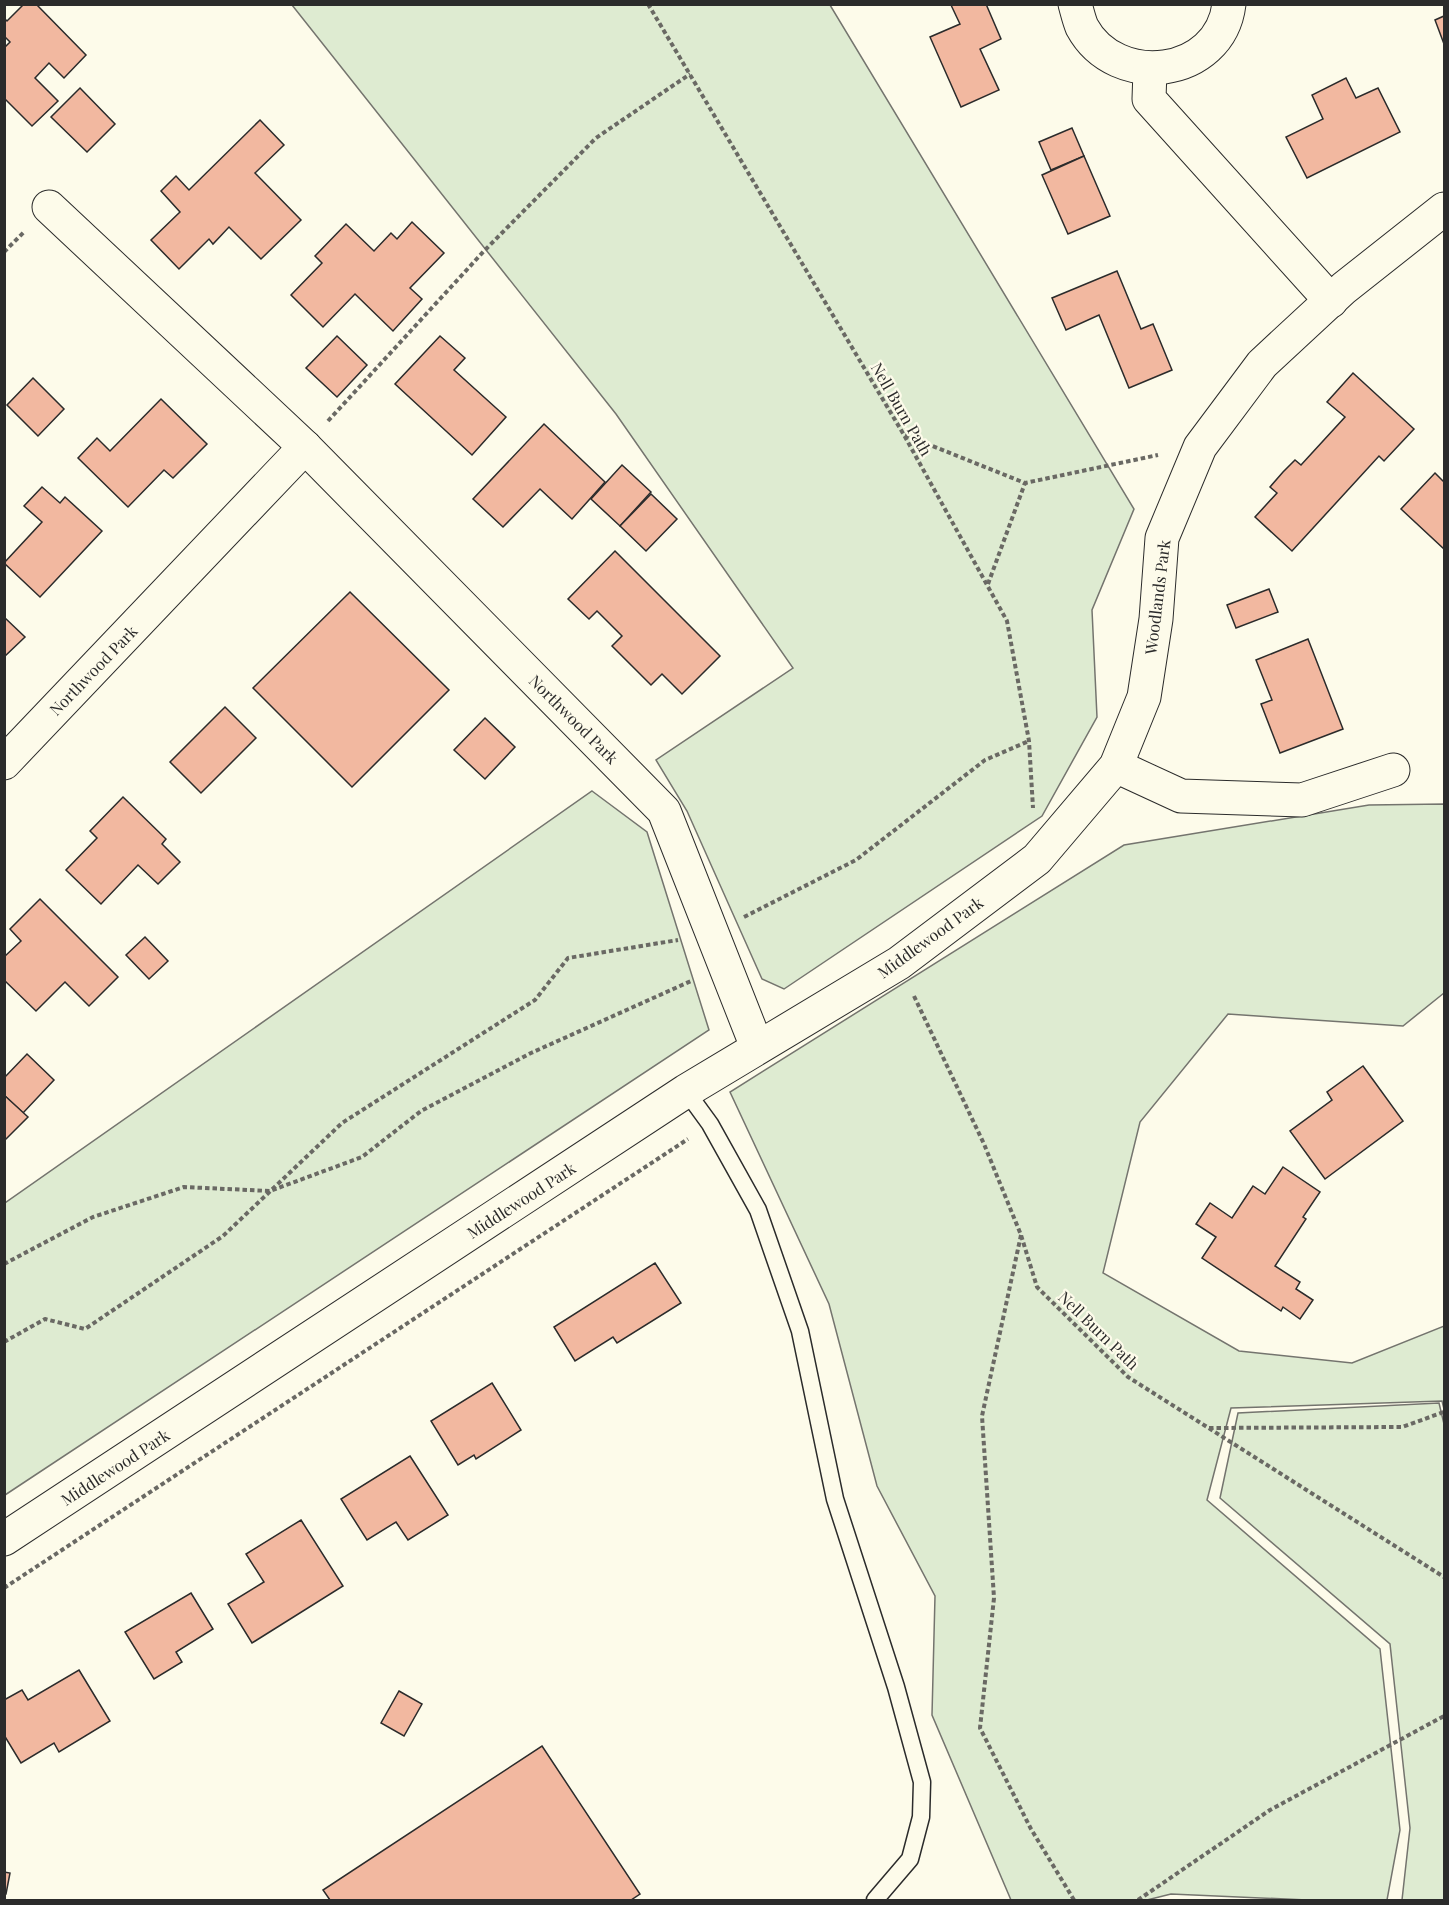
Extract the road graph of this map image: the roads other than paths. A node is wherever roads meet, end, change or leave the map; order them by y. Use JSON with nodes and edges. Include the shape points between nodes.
{"nodes":[{"id":1,"x":1075,"y":4,"type":"edge"},
{"id":2,"x":1229,"y":4,"type":"edge"},
{"id":3,"x":1150,"y":69,"type":"junction"},
{"id":4,"x":49,"y":207,"type":"dead end"},
{"id":5,"x":1444,"y":209,"type":"edge"},
{"id":6,"x":1331,"y":301,"type":"junction"},
{"id":7,"x":305,"y":447,"type":"junction"},
{"id":8,"x":4,"y":763,"type":"edge"},
{"id":9,"x":1116,"y":766,"type":"junction"},
{"id":10,"x":1393,"y":770,"type":"dead end"},
{"id":11,"x":1036,"y":859,"type":"joint"},
{"id":12,"x":757,"y":1047,"type":"junction"},
{"id":13,"x":686,"y":1091,"type":"junction"},
{"id":14,"x":4,"y":1539,"type":"edge"},
{"id":15,"x":875,"y":1900,"type":"edge"}],
"edges":[{"from":1,"to":3,"type":"street","via":[[1082,27],[1101,50],[1124,64]]},
{"from":2,"to":3,"type":"street","via":[[1214,41],[1197,56],[1172,67]]},
{"from":3,"to":6,"type":"street","via":[[1149,99]]},
{"from":4,"to":7,"type":"street","name":"Northwood Park"},
{"from":5,"to":6,"type":"street","name":"Woodlands Park"},
{"from":6,"to":9,"type":"street","name":"Woodlands Park","via":[[1262,364],[1200,447],[1162,538],[1156,619],[1144,697]]},
{"from":7,"to":8,"type":"street","name":"Northwood Park"},
{"from":7,"to":12,"type":"street","name":"Northwood Park","via":[[664,811]]},
{"from":9,"to":10,"type":"street","via":[[1181,796],[1302,800]]},
{"from":9,"to":11,"type":"street","name":"Woodlands Park"},
{"from":11,"to":12,"type":"street","name":"Middlewood Park","via":[[899,963]]},
{"from":12,"to":13,"type":"street","name":"Middlewood Park"},
{"from":13,"to":14,"type":"street","name":"Middlewood Park"},
{"from":13,"to":15,"type":"lane","via":[[758,1210],[800,1331],[835,1499],[896,1687],[922,1782],[921,1817],[910,1859]]}]}
